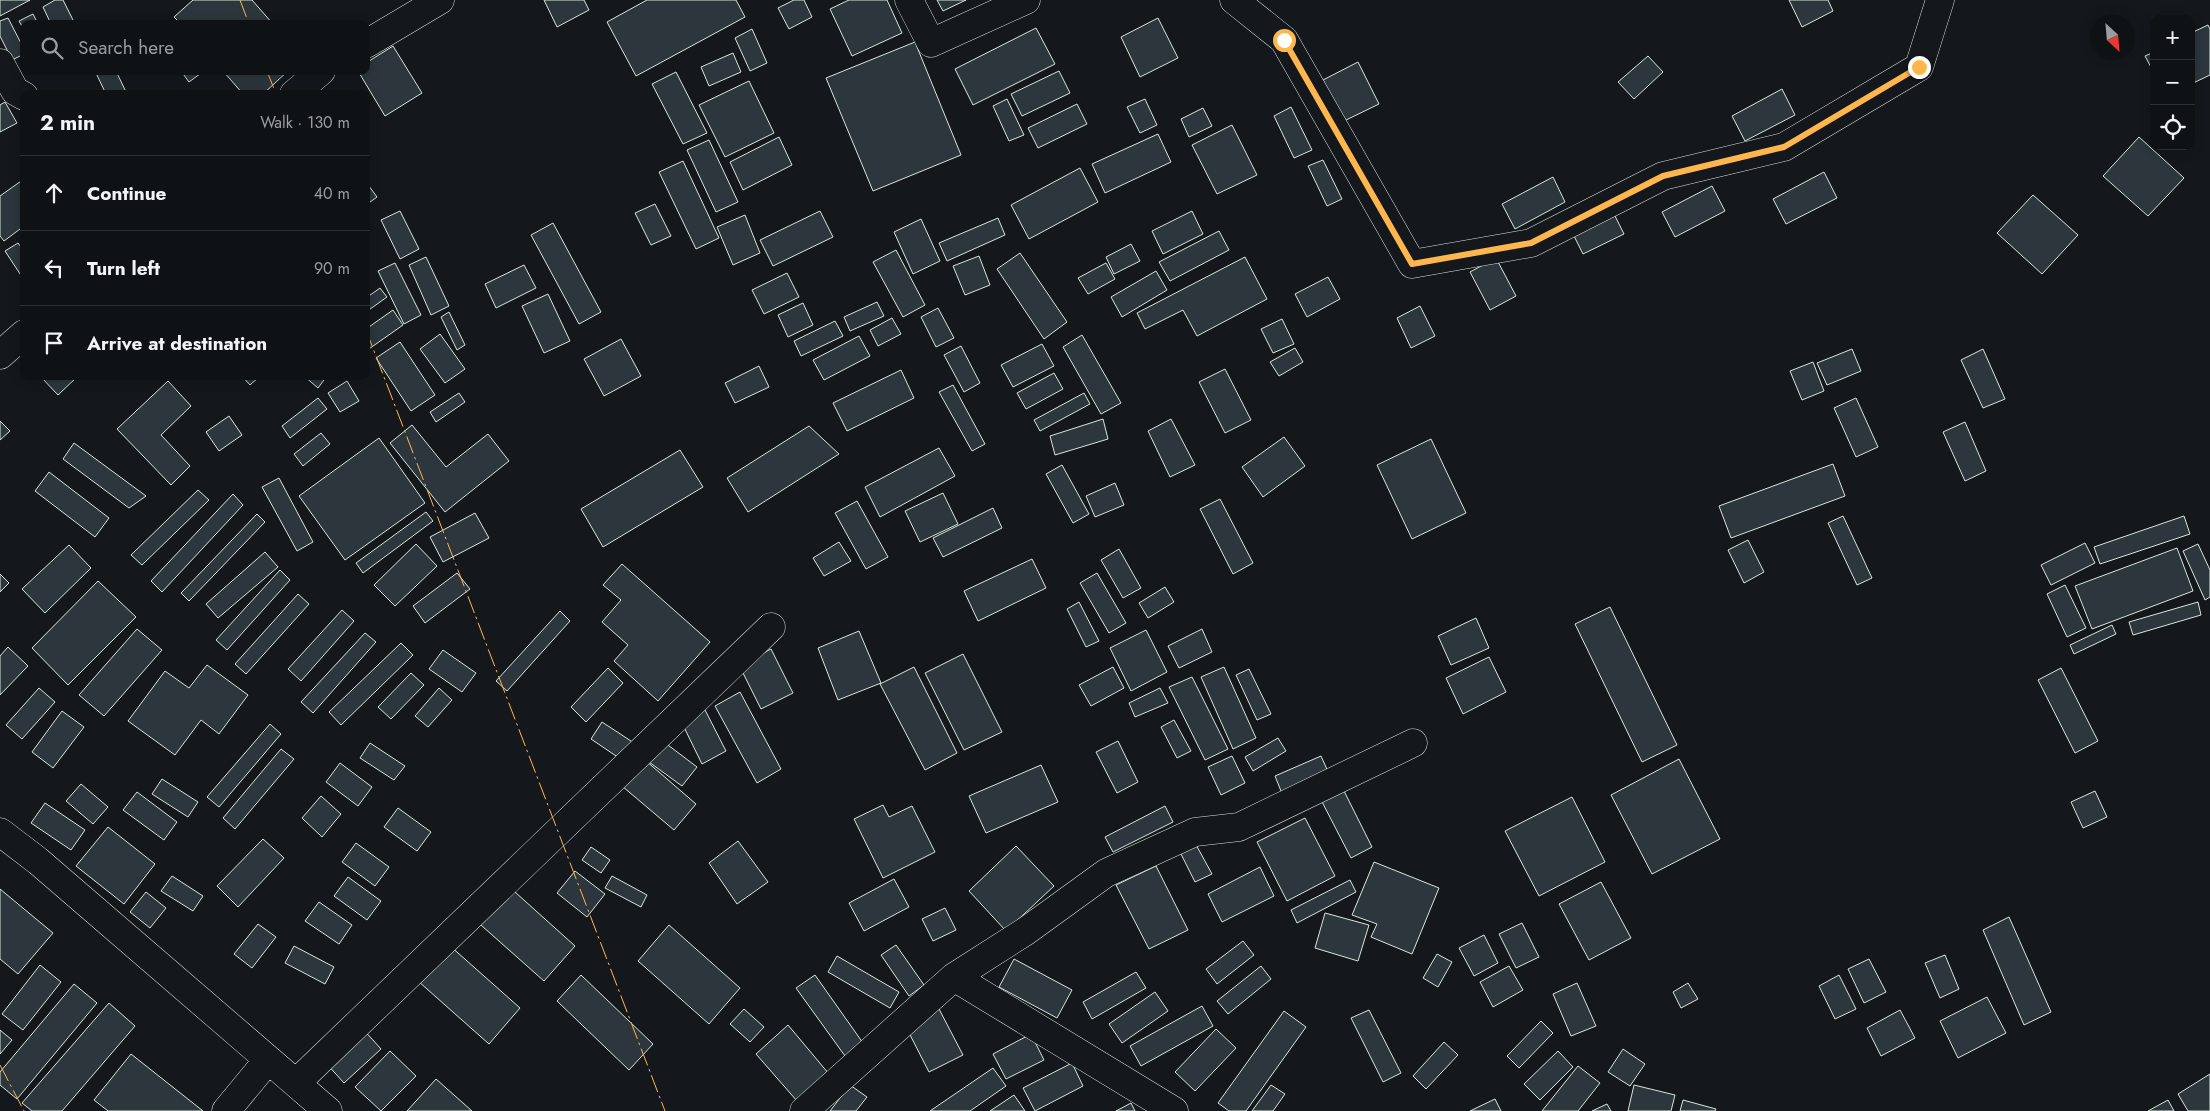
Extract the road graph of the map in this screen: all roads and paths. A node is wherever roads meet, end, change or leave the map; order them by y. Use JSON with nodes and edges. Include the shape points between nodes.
{"nodes":[{"id":1,"x":440,"y":0,"type":"edge"},
{"id":2,"x":909,"y":0,"type":"edge"},
{"id":3,"x":1026,"y":0,"type":"edge"},
{"id":4,"x":1234,"y":0,"type":"edge"},
{"id":5,"x":1940,"y":0,"type":"edge"},
{"id":6,"x":370,"y":42,"type":"edge"},
{"id":7,"x":0,"y":63,"type":"edge"},
{"id":8,"x":315,"y":75,"type":"edge"},
{"id":9,"x":299,"y":90,"type":"edge"},
{"id":10,"x":20,"y":94,"type":"edge"},
{"id":11,"x":20,"y":338,"type":"edge"},
{"id":12,"x":0,"y":355,"type":"edge"},
{"id":13,"x":771,"y":627,"type":"dead end"},
{"id":14,"x":1413,"y":743,"type":"dead end"},
{"id":15,"x":0,"y":832,"type":"edge"},
{"id":16,"x":954,"y":977,"type":"junction"},
{"id":17,"x":268,"y":1060,"type":"junction"},
{"id":18,"x":296,"y":1083,"type":"junction"},
{"id":19,"x":226,"y":1111,"type":"edge"},
{"id":20,"x":328,"y":1111,"type":"edge"},
{"id":21,"x":804,"y":1111,"type":"edge"},
{"id":22,"x":1174,"y":1111,"type":"edge"}],
"edges":[{"from":1,"to":6,"type":"street"},
{"from":2,"to":3,"type":"street","via":[[931,43]]},
{"from":4,"to":5,"type":"street","via":[[1284,40],[1412,264],[1531,243],[1663,176],[1784,147],[1919,67]]},
{"from":7,"to":10,"type":"street","via":[[15,92]]},
{"from":8,"to":9,"type":"street"},
{"from":11,"to":12,"type":"street"},
{"from":13,"to":18,"type":"street"},
{"from":14,"to":16,"type":"street","via":[[1239,827],[1195,832],[1106,873],[1026,931]]},
{"from":15,"to":17,"type":"street"},
{"from":16,"to":21,"type":"street"},
{"from":16,"to":22,"type":"street"},
{"from":17,"to":18,"type":"street"},
{"from":17,"to":19,"type":"street"},
{"from":18,"to":20,"type":"street"}]}
